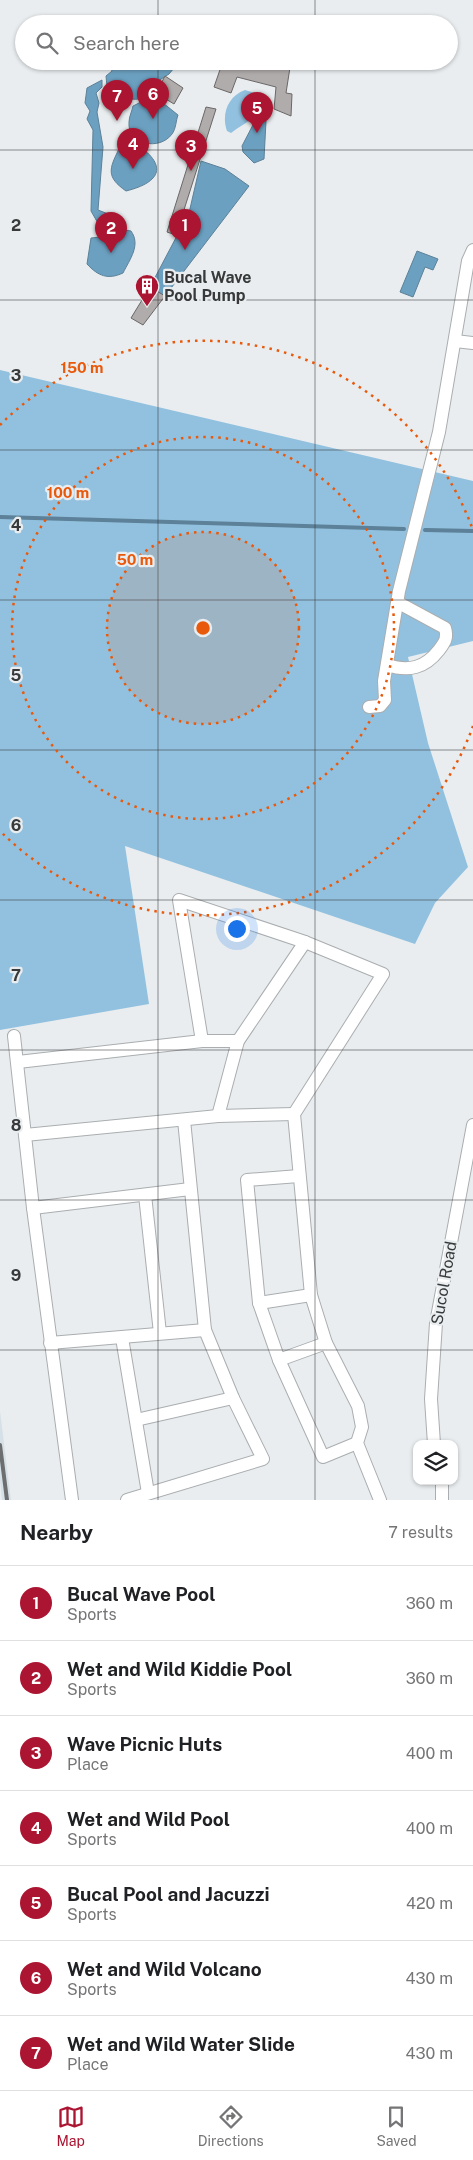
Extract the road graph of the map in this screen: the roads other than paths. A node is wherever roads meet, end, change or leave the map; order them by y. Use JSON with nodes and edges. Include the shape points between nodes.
{"nodes":[{"id":1,"x":473,"y":250,"type":"edge"},
{"id":2,"x":455,"y":341,"type":"junction"},
{"id":3,"x":473,"y":343,"type":"edge"},
{"id":4,"x":397,"y":602,"type":"junction"},
{"id":5,"x":387,"y":665,"type":"junction"},
{"id":6,"x":369,"y":707,"type":"dead end"},
{"id":7,"x":305,"y":942,"type":"junction"},
{"id":8,"x":14,"y":1036,"type":"dead end"},
{"id":9,"x":202,"y":1041,"type":"junction"},
{"id":10,"x":238,"y":1041,"type":"junction"},
{"id":11,"x":18,"y":1062,"type":"junction"},
{"id":12,"x":294,"y":1114,"type":"junction"},
{"id":13,"x":218,"y":1116,"type":"junction"},
{"id":14,"x":184,"y":1120,"type":"junction"},
{"id":15,"x":473,"y":1125,"type":"edge"},
{"id":16,"x":25,"y":1135,"type":"junction"},
{"id":17,"x":471,"y":1140,"type":"edge"},
{"id":18,"x":299,"y":1176,"type":"junction"},
{"id":19,"x":190,"y":1189,"type":"junction"},
{"id":20,"x":145,"y":1195,"type":"junction"},
{"id":21,"x":33,"y":1208,"type":"junction"},
{"id":22,"x":311,"y":1295,"type":"junction"},
{"id":23,"x":259,"y":1302,"type":"junction"},
{"id":24,"x":205,"y":1330,"type":"junction"},
{"id":25,"x":160,"y":1333,"type":"junction"},
{"id":26,"x":122,"y":1338,"type":"junction"},
{"id":27,"x":50,"y":1343,"type":"junction"},
{"id":28,"x":326,"y":1343,"type":"junction"},
{"id":29,"x":279,"y":1360,"type":"junction"},
{"id":30,"x":233,"y":1398,"type":"junction"},
{"id":31,"x":136,"y":1420,"type":"junction"},
{"id":32,"x":434,"y":1440,"type":"edge"},
{"id":33,"x":357,"y":1443,"type":"junction"},
{"id":34,"x":442,"y":1485,"type":"edge"},
{"id":35,"x":148,"y":1494,"type":"junction"},
{"id":36,"x":72,"y":1500,"type":"edge"},
{"id":37,"x":127,"y":1500,"type":"edge"},
{"id":38,"x":380,"y":1500,"type":"edge"},
{"id":39,"x":442,"y":1500,"type":"edge"}],
"edges":[{"from":1,"to":2,"type":"street","via":[[468,260]]},
{"from":2,"to":3,"type":"street"},
{"from":2,"to":4,"type":"street","via":[[439,432]]},
{"from":4,"to":5,"type":"street"},
{"from":4,"to":5,"type":"street","via":[[445,628],[447,635],[425,665],[404,670]]},
{"from":5,"to":6,"type":"street","via":[[385,700],[380,706]]},
{"from":7,"to":9,"type":"street","via":[[179,900]]},
{"from":7,"to":10,"type":"street"},
{"from":7,"to":12,"type":"street","via":[[383,974]]},
{"from":8,"to":11,"type":"street"},
{"from":9,"to":10,"type":"street"},
{"from":9,"to":11,"type":"street"},
{"from":10,"to":13,"type":"street"},
{"from":11,"to":16,"type":"street"},
{"from":12,"to":13,"type":"street"},
{"from":12,"to":18,"type":"street"},
{"from":13,"to":14,"type":"street"},
{"from":14,"to":16,"type":"street"},
{"from":14,"to":19,"type":"street"},
{"from":15,"to":17,"type":"street","name":"Sucol Road"},
{"from":16,"to":21,"type":"street"},
{"from":17,"to":32,"type":"street","name":"Sucol Road","via":[[436,1323],[431,1399]]},
{"from":18,"to":22,"type":"street"},
{"from":18,"to":23,"type":"street","via":[[247,1180]]},
{"from":19,"to":20,"type":"street"},
{"from":19,"to":24,"type":"street"},
{"from":20,"to":21,"type":"street"},
{"from":20,"to":25,"type":"street"},
{"from":21,"to":27,"type":"street"},
{"from":22,"to":23,"type":"street"},
{"from":22,"to":28,"type":"street"},
{"from":23,"to":29,"type":"street"},
{"from":24,"to":25,"type":"street"},
{"from":24,"to":30,"type":"street"},
{"from":25,"to":26,"type":"street"},
{"from":26,"to":27,"type":"street"},
{"from":26,"to":31,"type":"street"},
{"from":27,"to":36,"type":"street"},
{"from":28,"to":29,"type":"street"},
{"from":28,"to":33,"type":"street","via":[[358,1406],[362,1427]]},
{"from":29,"to":33,"type":"street","via":[[323,1456]]},
{"from":30,"to":31,"type":"street"},
{"from":30,"to":35,"type":"street","via":[[263,1459]]},
{"from":31,"to":35,"type":"street"},
{"from":33,"to":38,"type":"street"},
{"from":34,"to":39,"type":"street"},
{"from":35,"to":37,"type":"street"}]}
